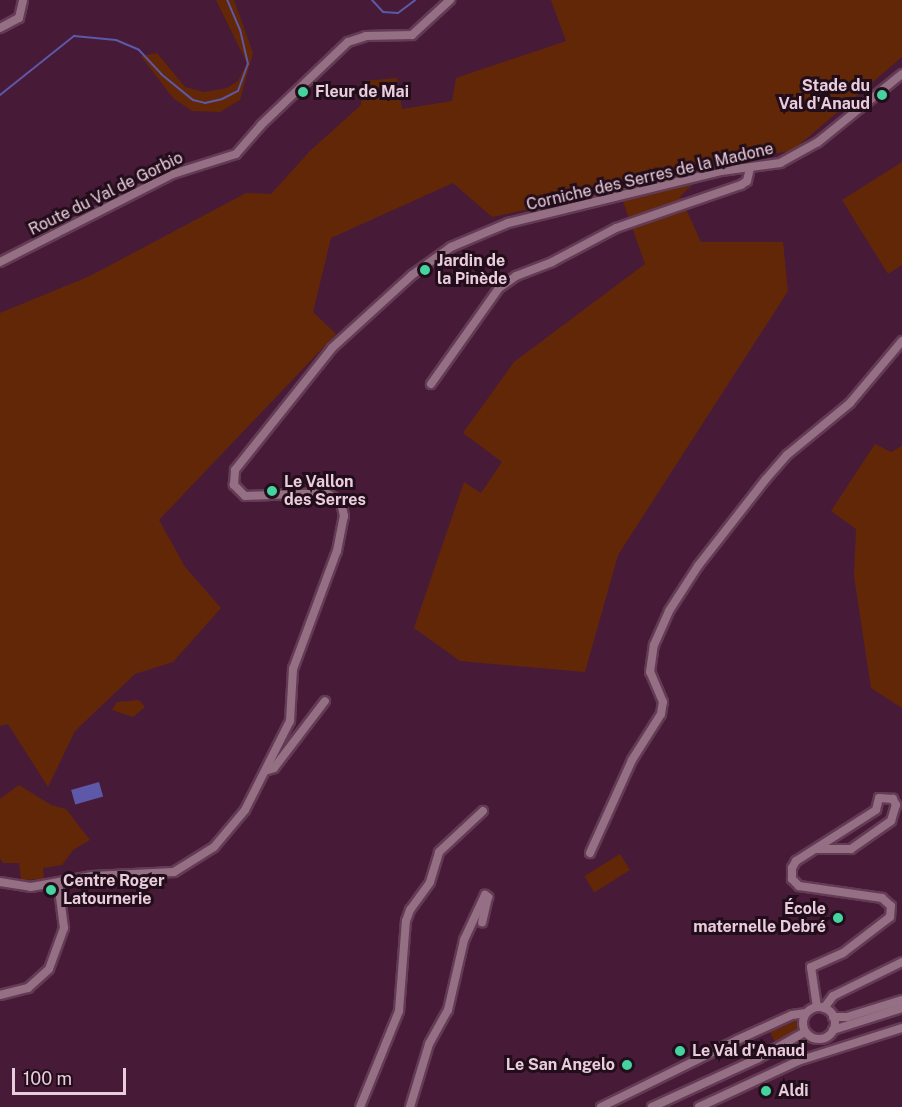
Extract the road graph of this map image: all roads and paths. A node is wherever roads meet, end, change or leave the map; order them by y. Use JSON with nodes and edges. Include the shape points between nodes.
{"nodes":[{"id":1,"x":23,"y":0,"type":"edge"},
{"id":2,"x":450,"y":0,"type":"edge"},
{"id":3,"x":0,"y":28,"type":"edge"},
{"id":4,"x":902,"y":74,"type":"edge"},
{"id":5,"x":750,"y":168,"type":"junction"},
{"id":6,"x":0,"y":262,"type":"edge"},
{"id":7,"x":902,"y":341,"type":"edge"},
{"id":8,"x":431,"y":384,"type":"dead end"},
{"id":9,"x":325,"y":701,"type":"dead end"},
{"id":10,"x":268,"y":770,"type":"junction"},
{"id":11,"x":483,"y":812,"type":"dead end"},
{"id":12,"x":816,"y":849,"type":"junction"},
{"id":13,"x":590,"y":853,"type":"dead end"},
{"id":14,"x":0,"y":882,"type":"edge"},
{"id":15,"x":58,"y":882,"type":"junction"},
{"id":16,"x":482,"y":922,"type":"dead end"},
{"id":17,"x":902,"y":962,"type":"edge"},
{"id":18,"x":0,"y":995,"type":"edge"},
{"id":19,"x":902,"y":1000,"type":"edge"},
{"id":20,"x":821,"y":1008,"type":"junction"},
{"id":21,"x":902,"y":1008,"type":"edge"},
{"id":22,"x":806,"y":1014,"type":"junction"},
{"id":23,"x":833,"y":1017,"type":"junction"},
{"id":24,"x":902,"y":1028,"type":"edge"},
{"id":25,"x":833,"y":1030,"type":"junction"},
{"id":26,"x":805,"y":1032,"type":"junction"},
{"id":27,"x":820,"y":1040,"type":"junction"},
{"id":28,"x":823,"y":1051,"type":"junction"},
{"id":29,"x":360,"y":1107,"type":"edge"},
{"id":30,"x":410,"y":1107,"type":"edge"},
{"id":31,"x":601,"y":1107,"type":"edge"},
{"id":32,"x":652,"y":1107,"type":"edge"},
{"id":33,"x":699,"y":1107,"type":"edge"}],
"edges":[{"from":1,"to":3,"type":"street","via":[[19,18]]},
{"from":2,"to":6,"type":"street","name":"Route du Val de Gorbio","via":[[412,35],[366,36],[348,42],[236,154],[173,174]]},
{"from":4,"to":5,"type":"street","name":"Corniche des Serres de la Madone","via":[[811,146],[780,163]]},
{"from":5,"to":8,"type":"street","via":[[747,181],[741,185],[616,228],[516,276],[499,288]]},
{"from":5,"to":10,"type":"street","name":"Corniche des Serres de la Madone","via":[[530,217],[451,247],[428,261],[332,348],[298,389],[235,470],[233,478],[245,496],[326,493],[335,496],[343,509],[337,551],[292,669],[290,721]]},
{"from":7,"to":13,"type":"street","via":[[850,403],[787,455],[766,479],[698,566],[669,611],[654,645],[650,672],[663,702],[661,714],[632,760]]},
{"from":9,"to":10,"type":"street","via":[[274,768]]},
{"from":10,"to":15,"type":"street","name":"Corniche des Serres de la Madone","via":[[228,833],[174,872],[92,876]]},
{"from":11,"to":29,"type":"street","via":[[439,852],[430,882],[410,910],[399,1011]]},
{"from":12,"to":12,"type":"street","via":[[851,849],[891,821],[896,805],[893,799],[879,798],[876,810]]},
{"from":12,"to":20,"type":"street","via":[[796,861],[790,874],[794,883],[882,898],[889,901],[891,911],[843,953],[811,967]]},
{"from":14,"to":15,"type":"street","name":"Corniche des Serres de la Madone","via":[[31,887]]},
{"from":15,"to":18,"type":"street","via":[[64,928],[49,969],[28,988]]},
{"from":16,"to":30,"type":"street","via":[[487,896],[483,896],[468,929],[448,1010],[429,1044]]},
{"from":17,"to":20,"type":"street","via":[[833,996]]},
{"from":19,"to":23,"type":"street","via":[[847,1017]]},
{"from":20,"to":22,"type":"street"},
{"from":20,"to":23,"type":"street"},
{"from":21,"to":25,"type":"street"},
{"from":22,"to":26,"type":"street"},
{"from":22,"to":31,"type":"street","via":[[755,1032]]},
{"from":23,"to":25,"type":"street"},
{"from":24,"to":28,"type":"street"},
{"from":25,"to":27,"type":"street"},
{"from":26,"to":27,"type":"street"},
{"from":26,"to":32,"type":"street"},
{"from":27,"to":28,"type":"street"},
{"from":28,"to":33,"type":"street"}]}
